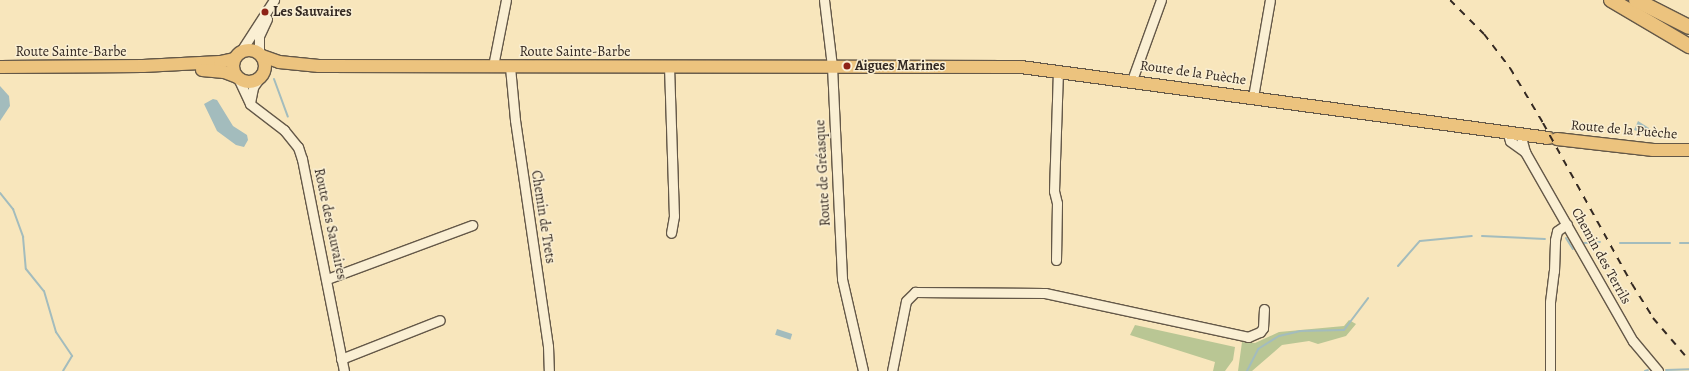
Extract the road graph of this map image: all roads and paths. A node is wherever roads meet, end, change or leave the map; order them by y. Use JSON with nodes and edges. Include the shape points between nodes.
{"nodes":[{"id":1,"x":274,"y":0,"type":"edge"},
{"id":2,"x":280,"y":0,"type":"edge"},
{"id":3,"x":506,"y":0,"type":"edge"},
{"id":4,"x":824,"y":0,"type":"edge"},
{"id":5,"x":1161,"y":0,"type":"edge"},
{"id":6,"x":1270,"y":0,"type":"edge"},
{"id":7,"x":1611,"y":0,"type":"edge"},
{"id":8,"x":1616,"y":0,"type":"edge"},
{"id":9,"x":1636,"y":0,"type":"edge"},
{"id":10,"x":1689,"y":27,"type":"edge"},
{"id":11,"x":1689,"y":37,"type":"edge"},
{"id":12,"x":1689,"y":46,"type":"edge"},
{"id":13,"x":237,"y":55,"type":"junction"},
{"id":14,"x":261,"y":55,"type":"junction"},
{"id":15,"x":143,"y":66,"type":"junction"},
{"id":16,"x":319,"y":66,"type":"junction"},
{"id":17,"x":493,"y":66,"type":"junction"},
{"id":18,"x":510,"y":66,"type":"junction"},
{"id":19,"x":669,"y":66,"type":"junction"},
{"id":20,"x":832,"y":66,"type":"junction"},
{"id":21,"x":0,"y":67,"type":"edge"},
{"id":22,"x":1058,"y":70,"type":"junction"},
{"id":23,"x":238,"y":79,"type":"junction"},
{"id":24,"x":259,"y":79,"type":"junction"},
{"id":25,"x":1132,"y":80,"type":"junction"},
{"id":26,"x":1253,"y":96,"type":"junction"},
{"id":27,"x":250,"y":104,"type":"junction"},
{"id":28,"x":1507,"y":131,"type":"junction"},
{"id":29,"x":1520,"y":133,"type":"junction"},
{"id":30,"x":1689,"y":150,"type":"edge"},
{"id":31,"x":1525,"y":152,"type":"junction"},
{"id":32,"x":1567,"y":224,"type":"junction"},
{"id":33,"x":472,"y":225,"type":"dead end"},
{"id":34,"x":671,"y":233,"type":"dead end"},
{"id":35,"x":1056,"y":260,"type":"dead end"},
{"id":36,"x":327,"y":279,"type":"junction"},
{"id":37,"x":1264,"y":309,"type":"dead end"},
{"id":38,"x":440,"y":320,"type":"dead end"},
{"id":39,"x":341,"y":359,"type":"junction"},
{"id":40,"x":344,"y":371,"type":"edge"},
{"id":41,"x":549,"y":371,"type":"edge"},
{"id":42,"x":863,"y":371,"type":"edge"},
{"id":43,"x":892,"y":371,"type":"edge"},
{"id":44,"x":1550,"y":371,"type":"edge"},
{"id":45,"x":1658,"y":371,"type":"edge"}],
"edges":[{"from":1,"to":13,"type":"street"},
{"from":2,"to":14,"type":"street","via":[[260,31]]},
{"from":3,"to":17,"type":"street"},
{"from":4,"to":20,"type":"street","name":"Route de Gréasque"},
{"from":5,"to":25,"type":"street"},
{"from":6,"to":26,"type":"street"},
{"from":7,"to":12,"type":"highway"},
{"from":8,"to":11,"type":"highway"},
{"from":9,"to":10,"type":"highway"},
{"from":13,"to":14,"type":"main road","via":[[250,50]]},
{"from":13,"to":15,"type":"main road","name":"Route Sainte-Barbe","via":[[220,62]]},
{"from":13,"to":23,"type":"main road","via":[[232,69]]},
{"from":14,"to":16,"type":"main road","name":"Route Sainte-Barbe","via":[[279,62]]},
{"from":14,"to":24,"type":"main road","via":[[265,69]]},
{"from":15,"to":21,"type":"main road","name":"Route Sainte-Barbe"},
{"from":15,"to":23,"type":"main road","name":"Route Sainte-Barbe","via":[[218,71]]},
{"from":16,"to":17,"type":"main road","name":"Route Sainte-Barbe"},
{"from":16,"to":24,"type":"main road","name":"Route Sainte-Barbe","via":[[273,72]]},
{"from":17,"to":18,"type":"main road","name":"Route Sainte-Barbe"},
{"from":18,"to":19,"type":"main road","name":"Route Sainte-Barbe"},
{"from":18,"to":41,"type":"street","name":"Chemin de Trets","via":[[516,128],[544,311]]},
{"from":19,"to":20,"type":"main road","name":"Route Sainte-Barbe"},
{"from":19,"to":34,"type":"street","via":[[674,216]]},
{"from":20,"to":22,"type":"main road","name":"Route de la Puèche","via":[[973,65]]},
{"from":20,"to":42,"type":"street","name":"Route de Gréasque","via":[[842,279]]},
{"from":22,"to":25,"type":"main road","name":"Route de la Puèche"},
{"from":22,"to":35,"type":"street","via":[[1054,191],[1057,203]]},
{"from":23,"to":24,"type":"main road","via":[[251,82]]},
{"from":23,"to":27,"type":"street","name":"Route des Sauvaires"},
{"from":24,"to":27,"type":"street"},
{"from":25,"to":26,"type":"main road","name":"Route de la Puèche"},
{"from":26,"to":28,"type":"main road","name":"Route de la Puèche"},
{"from":27,"to":36,"type":"street","name":"Route des Sauvaires","via":[[284,130],[298,147]]},
{"from":28,"to":29,"type":"main road","name":"Route de la Puèche"},
{"from":28,"to":31,"type":"street","name":"Chemin des Terrils","via":[[1510,141]]},
{"from":29,"to":30,"type":"main road","name":"Route de la Puèche","via":[[1653,150]]},
{"from":29,"to":31,"type":"street","name":"Chemin des Terrils"},
{"from":31,"to":32,"type":"street","name":"Chemin des Terrils"},
{"from":32,"to":44,"type":"street","via":[[1557,231],[1555,240],[1550,302]]},
{"from":32,"to":45,"type":"street","name":"Chemin des Terrils","via":[[1633,340]]},
{"from":33,"to":36,"type":"street"},
{"from":36,"to":39,"type":"street","name":"Route des Sauvaires"},
{"from":37,"to":43,"type":"street","via":[[1263,328],[1248,337],[1045,293],[915,292],[906,301]]},
{"from":38,"to":39,"type":"street"},
{"from":39,"to":40,"type":"street","name":"Route des Sauvaires"}]}
